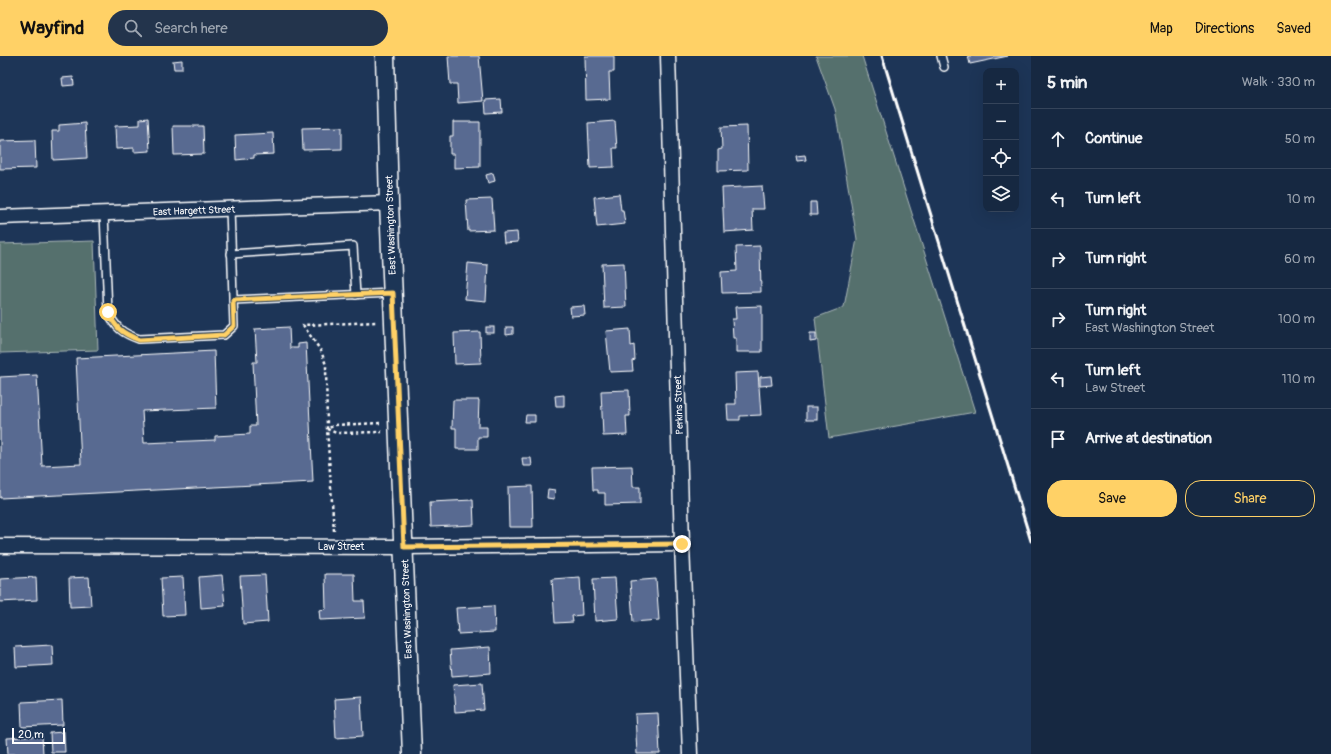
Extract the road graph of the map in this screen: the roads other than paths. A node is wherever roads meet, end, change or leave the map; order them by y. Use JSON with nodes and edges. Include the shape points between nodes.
{"nodes":[{"id":1,"x":385,"y":56,"type":"edge"},
{"id":2,"x":668,"y":56,"type":"edge"},
{"id":3,"x":941,"y":56,"type":"edge"},
{"id":4,"x":944,"y":67,"type":"dead end"},
{"id":5,"x":389,"y":203,"type":"junction"},
{"id":6,"x":230,"y":209,"type":"junction"},
{"id":7,"x":104,"y":213,"type":"junction"},
{"id":8,"x":0,"y":217,"type":"edge"},
{"id":9,"x":231,"y":254,"type":"junction"},
{"id":10,"x":393,"y":293,"type":"junction"},
{"id":11,"x":356,"y":295,"type":"junction"},
{"id":12,"x":233,"y":300,"type":"junction"},
{"id":13,"x":682,"y":544,"type":"junction"},
{"id":14,"x":0,"y":546,"type":"edge"},
{"id":15,"x":404,"y":547,"type":"junction"},
{"id":16,"x":412,"y":754,"type":"edge"},
{"id":17,"x":690,"y":754,"type":"edge"}],
"edges":[{"from":1,"to":5,"type":"street","name":"East Washington Street"},
{"from":2,"to":13,"type":"street","name":"Perkins Street"},
{"from":3,"to":4,"type":"lane"},
{"from":5,"to":6,"type":"street","name":"East Hargett Street"},
{"from":5,"to":10,"type":"street","name":"East Washington Street"},
{"from":6,"to":7,"type":"street","name":"East Hargett Street"},
{"from":6,"to":9,"type":"lane"},
{"from":7,"to":8,"type":"street","name":"East Hargett Street"},
{"from":7,"to":12,"type":"lane","via":[[108,312],[115,326],[126,335],[139,340],[224,335],[234,326]]},
{"from":9,"to":11,"type":"lane","via":[[353,246]]},
{"from":9,"to":12,"type":"lane"},
{"from":10,"to":11,"type":"lane"},
{"from":10,"to":15,"type":"street","name":"East Washington Street"},
{"from":11,"to":12,"type":"lane"},
{"from":13,"to":15,"type":"street","name":"Law Street"},
{"from":13,"to":17,"type":"street","name":"Perkins Street"},
{"from":14,"to":15,"type":"street","name":"Law Street"},
{"from":15,"to":16,"type":"street","name":"East Washington Street"}]}
